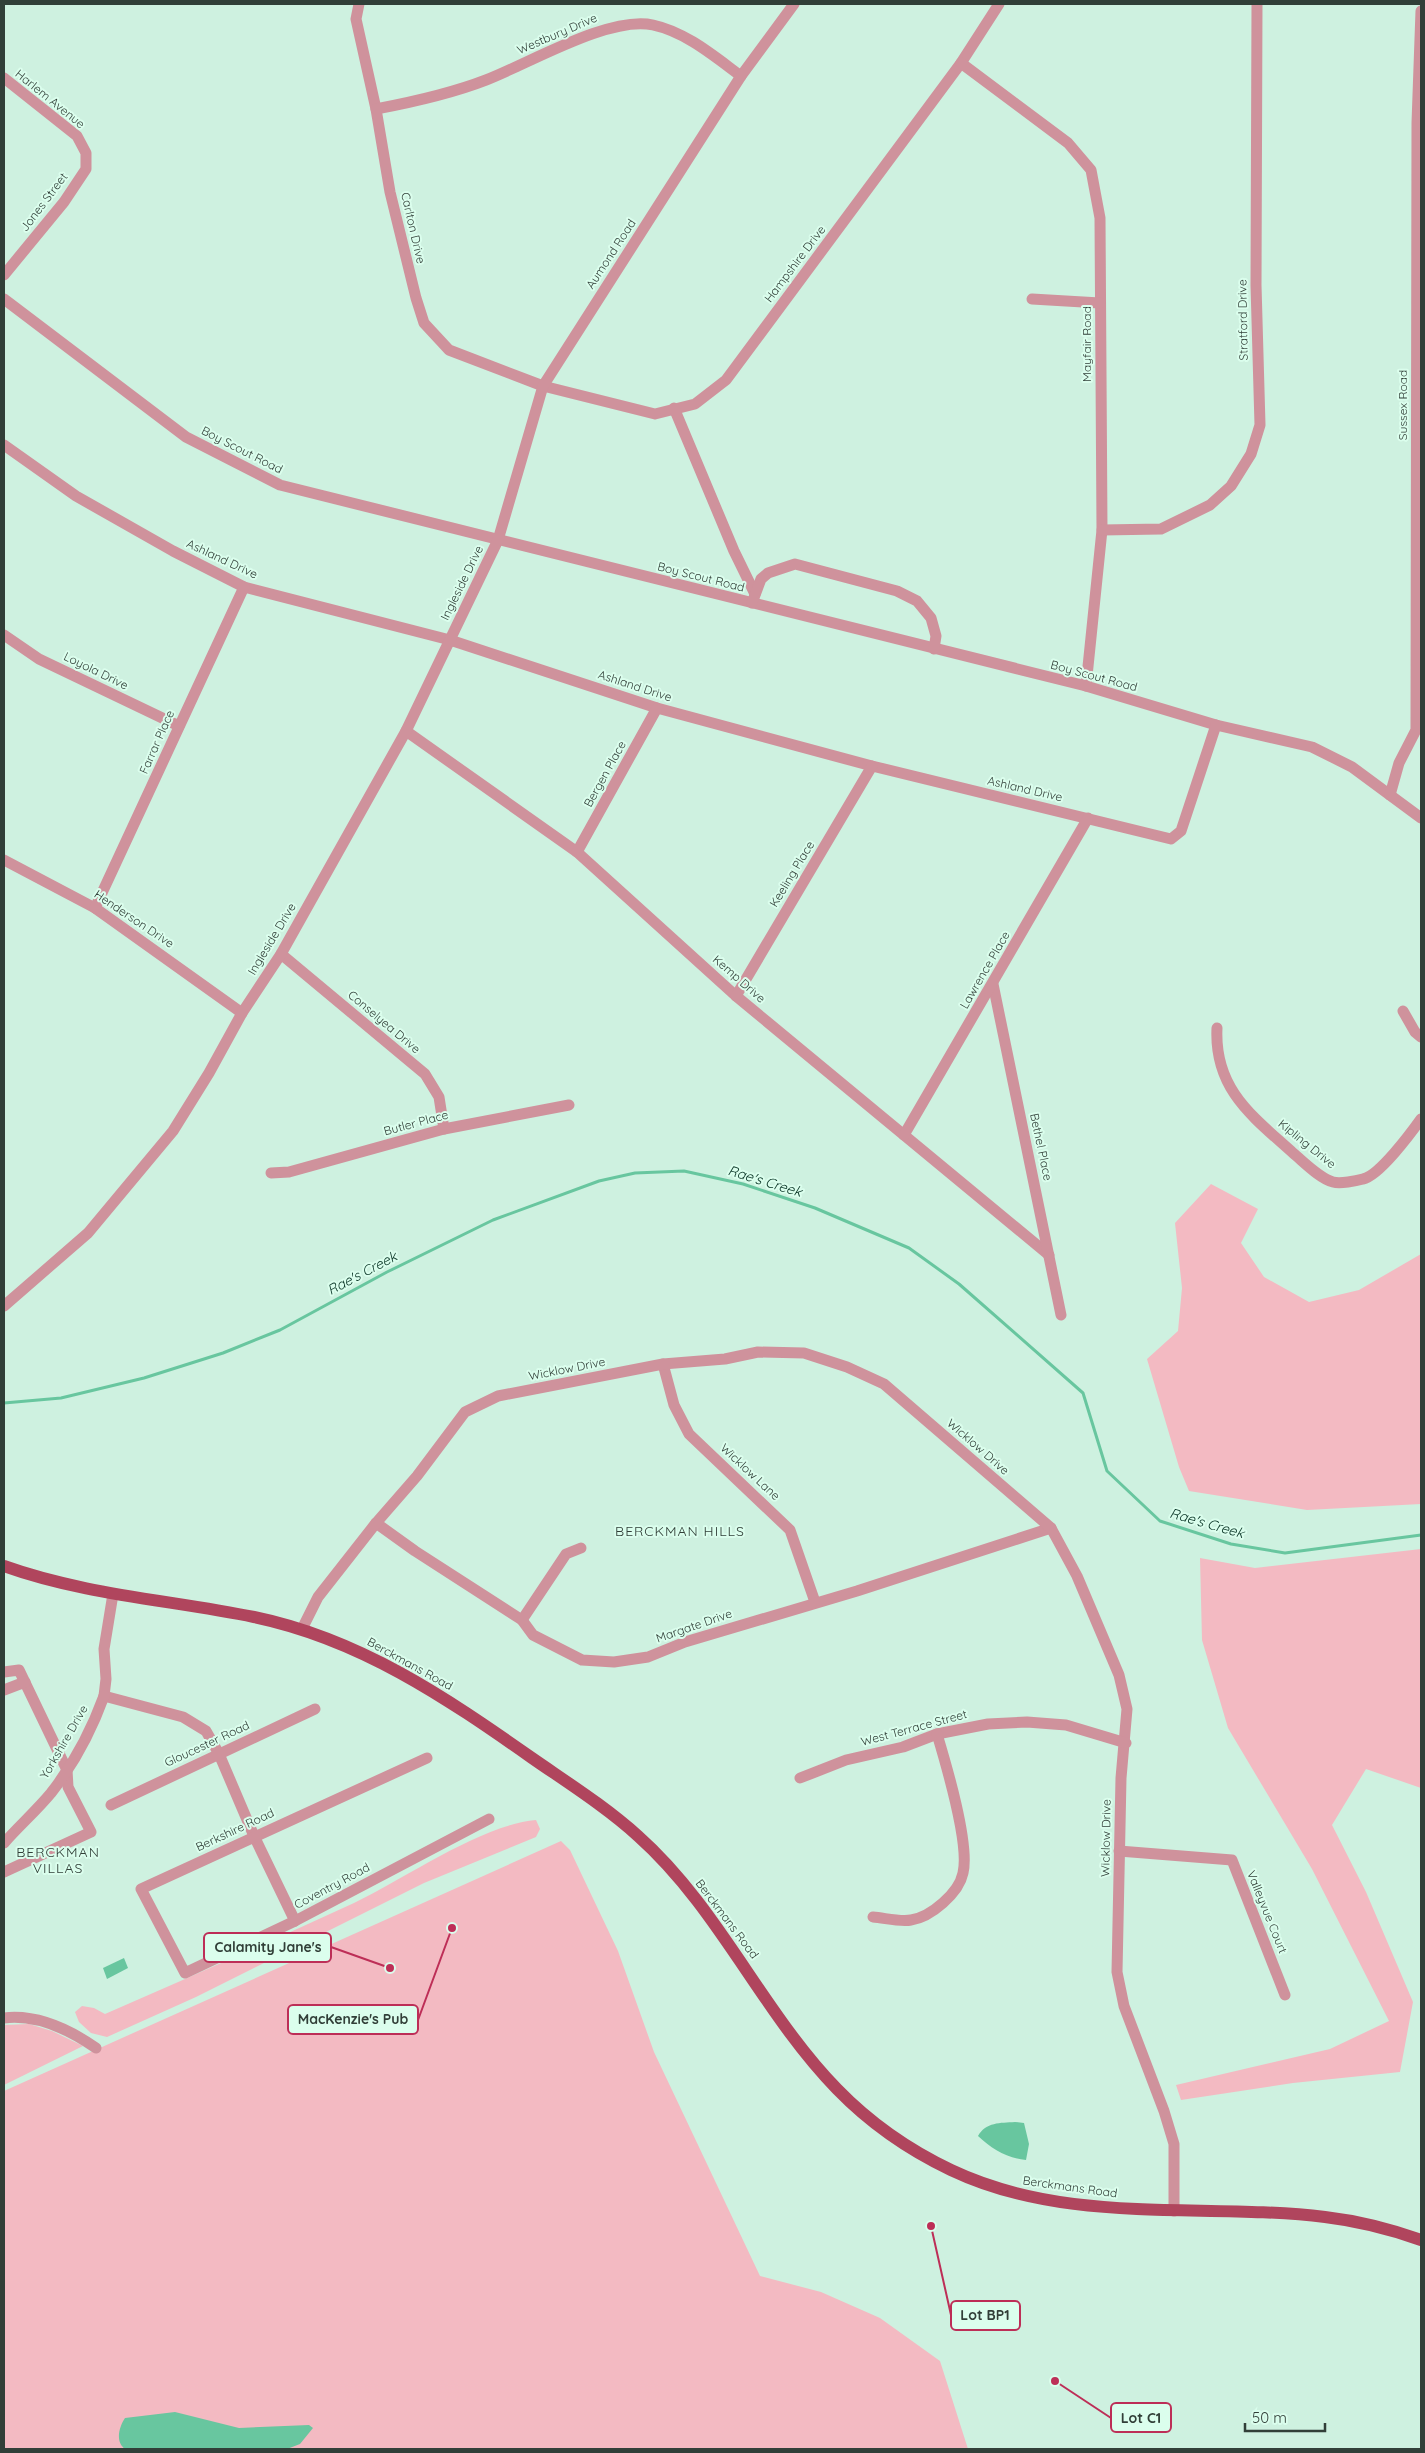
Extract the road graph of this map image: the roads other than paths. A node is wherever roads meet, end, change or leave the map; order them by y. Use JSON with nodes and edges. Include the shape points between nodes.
{"nodes":[{"id":1,"x":359,"y":4,"type":"edge"},
{"id":2,"x":794,"y":4,"type":"edge"},
{"id":3,"x":999,"y":4,"type":"edge"},
{"id":4,"x":1257,"y":4,"type":"edge"},
{"id":5,"x":1421,"y":11,"type":"edge"},
{"id":6,"x":961,"y":63,"type":"junction"},
{"id":7,"x":741,"y":76,"type":"junction"},
{"id":8,"x":4,"y":78,"type":"edge"},
{"id":9,"x":376,"y":109,"type":"junction"},
{"id":10,"x":1419,"y":124,"type":"edge"},
{"id":11,"x":86,"y":168,"type":"joint"},
{"id":12,"x":4,"y":275,"type":"edge"},
{"id":13,"x":4,"y":299,"type":"edge"},
{"id":14,"x":1032,"y":299,"type":"dead end"},
{"id":15,"x":1100,"y":303,"type":"junction"},
{"id":16,"x":542,"y":386,"type":"junction"},
{"id":17,"x":674,"y":408,"type":"junction"},
{"id":18,"x":4,"y":445,"type":"edge"},
{"id":19,"x":1102,"y":530,"type":"junction"},
{"id":20,"x":498,"y":540,"type":"junction"},
{"id":21,"x":244,"y":587,"type":"junction"},
{"id":22,"x":754,"y":599,"type":"junction"},
{"id":23,"x":4,"y":635,"type":"edge"},
{"id":24,"x":450,"y":640,"type":"junction"},
{"id":25,"x":934,"y":649,"type":"junction"},
{"id":26,"x":1086,"y":686,"type":"junction"},
{"id":27,"x":657,"y":708,"type":"junction"},
{"id":28,"x":1216,"y":725,"type":"junction"},
{"id":29,"x":179,"y":726,"type":"junction"},
{"id":30,"x":1418,"y":730,"type":"edge"},
{"id":31,"x":406,"y":731,"type":"junction"},
{"id":32,"x":872,"y":766,"type":"junction"},
{"id":33,"x":1390,"y":795,"type":"junction"},
{"id":34,"x":1088,"y":818,"type":"junction"},
{"id":35,"x":1421,"y":818,"type":"edge"},
{"id":36,"x":576,"y":852,"type":"junction"},
{"id":37,"x":4,"y":860,"type":"edge"},
{"id":38,"x":95,"y":908,"type":"junction"},
{"id":39,"x":281,"y":954,"type":"junction"},
{"id":40,"x":993,"y":984,"type":"junction"},
{"id":41,"x":736,"y":996,"type":"junction"},
{"id":42,"x":1403,"y":1011,"type":"dead end"},
{"id":43,"x":242,"y":1013,"type":"junction"},
{"id":44,"x":1217,"y":1028,"type":"dead end"},
{"id":45,"x":1421,"y":1037,"type":"edge"},
{"id":46,"x":569,"y":1104,"type":"dead end"},
{"id":47,"x":1421,"y":1120,"type":"edge"},
{"id":48,"x":444,"y":1129,"type":"junction"},
{"id":49,"x":904,"y":1135,"type":"junction"},
{"id":50,"x":270,"y":1173,"type":"dead end"},
{"id":51,"x":1049,"y":1255,"type":"junction"},
{"id":52,"x":4,"y":1306,"type":"edge"},
{"id":53,"x":1061,"y":1315,"type":"dead end"},
{"id":54,"x":663,"y":1364,"type":"junction"},
{"id":55,"x":376,"y":1522,"type":"junction"},
{"id":56,"x":1051,"y":1528,"type":"junction"},
{"id":57,"x":581,"y":1548,"type":"dead end"},
{"id":58,"x":4,"y":1566,"type":"edge"},
{"id":59,"x":113,"y":1594,"type":"junction"},
{"id":60,"x":815,"y":1602,"type":"junction"},
{"id":61,"x":522,"y":1620,"type":"junction"},
{"id":62,"x":302,"y":1629,"type":"junction"},
{"id":63,"x":4,"y":1672,"type":"edge"},
{"id":64,"x":25,"y":1682,"type":"junction"},
{"id":65,"x":4,"y":1690,"type":"edge"},
{"id":66,"x":104,"y":1696,"type":"junction"},
{"id":67,"x":315,"y":1709,"type":"dead end"},
{"id":68,"x":937,"y":1734,"type":"junction"},
{"id":69,"x":1126,"y":1743,"type":"junction"},
{"id":70,"x":219,"y":1754,"type":"junction"},
{"id":71,"x":427,"y":1758,"type":"dead end"},
{"id":72,"x":67,"y":1770,"type":"junction"},
{"id":73,"x":800,"y":1778,"type":"dead end"},
{"id":74,"x":111,"y":1804,"type":"dead end"},
{"id":75,"x":489,"y":1819,"type":"dead end"},
{"id":76,"x":254,"y":1836,"type":"junction"},
{"id":77,"x":4,"y":1843,"type":"edge"},
{"id":78,"x":1119,"y":1851,"type":"junction"},
{"id":79,"x":4,"y":1872,"type":"edge"},
{"id":80,"x":873,"y":1918,"type":"dead end"},
{"id":81,"x":295,"y":1920,"type":"junction"},
{"id":82,"x":185,"y":1973,"type":"joint"},
{"id":83,"x":1285,"y":1995,"type":"dead end"},
{"id":84,"x":4,"y":2018,"type":"edge"},
{"id":85,"x":96,"y":2048,"type":"dead end"},
{"id":86,"x":1174,"y":2211,"type":"junction"},
{"id":87,"x":1421,"y":2240,"type":"edge"}],
"edges":[{"from":1,"to":9,"type":"street","name":"Carlton Drive","via":[[356,19]]},
{"from":2,"to":7,"type":"street","name":"Aumond Road"},
{"from":3,"to":6,"type":"street","name":"Hampshire Drive"},
{"from":4,"to":19,"type":"street","name":"Stratford Drive","via":[[1256,285],[1260,426],[1251,454],[1231,486],[1210,505],[1161,529]]},
{"from":5,"to":10,"type":"street","name":"Sussex Road"},
{"from":6,"to":15,"type":"street","name":"Mayfair Road","via":[[1068,143],[1091,170],[1100,218]]},
{"from":6,"to":17,"type":"street","name":"Hampshire Drive","via":[[726,380],[695,404]]},
{"from":7,"to":9,"type":"street","name":"Westbury Drive","via":[[674,32],[652,24],[610,26],[485,80],[415,102]]},
{"from":7,"to":16,"type":"street","name":"Aumond Road"},
{"from":8,"to":11,"type":"street","name":"Harlem Avenue","via":[[76,136],[86,154]]},
{"from":9,"to":16,"type":"street","name":"Carlton Drive","via":[[390,192],[424,323],[449,350]]},
{"from":10,"to":30,"type":"street","name":"Sussex Road"},
{"from":11,"to":12,"type":"street","name":"Jones Street","via":[[64,202]]},
{"from":13,"to":20,"type":"street","name":"Boy Scout Road","via":[[186,437],[280,485]]},
{"from":14,"to":15,"type":"street"},
{"from":15,"to":19,"type":"street","name":"Mayfair Road"},
{"from":16,"to":17,"type":"street","name":"Hampshire Drive","via":[[655,414]]},
{"from":16,"to":20,"type":"street","name":"Aumond Road"},
{"from":17,"to":22,"type":"street"},
{"from":18,"to":21,"type":"street","name":"Ashland Drive","via":[[76,496]]},
{"from":19,"to":26,"type":"street","name":"Mayfair Road"},
{"from":20,"to":22,"type":"street","name":"Boy Scout Road"},
{"from":20,"to":24,"type":"street","name":"Ingleside Drive"},
{"from":21,"to":24,"type":"street","name":"Ashland Drive"},
{"from":21,"to":29,"type":"street","name":"Farrar Place"},
{"from":22,"to":25,"type":"street","name":"Boy Scout Road"},
{"from":22,"to":25,"type":"street","via":[[761,579],[768,573],[795,564],[897,591],[918,601],[931,618],[936,636]]},
{"from":23,"to":29,"type":"street","name":"Loyola Drive","via":[[39,659]]},
{"from":24,"to":27,"type":"street","name":"Ashland Drive"},
{"from":24,"to":31,"type":"street","name":"Ingleside Drive"},
{"from":25,"to":26,"type":"street","name":"Boy Scout Road"},
{"from":26,"to":28,"type":"street","name":"Boy Scout Road"},
{"from":27,"to":32,"type":"street","name":"Ashland Drive"},
{"from":27,"to":36,"type":"street","name":"Bergen Place"},
{"from":28,"to":33,"type":"street","name":"Boy Scout Road","via":[[1312,747],[1352,767]]},
{"from":28,"to":34,"type":"street","name":"Ashland Drive","via":[[1181,831],[1171,839]]},
{"from":29,"to":38,"type":"street","name":"Farrar Place"},
{"from":30,"to":33,"type":"street","name":"Sussex Road","via":[[1399,762]]},
{"from":31,"to":36,"type":"street","name":"Kemp Drive"},
{"from":31,"to":39,"type":"street","name":"Ingleside Drive"},
{"from":32,"to":34,"type":"street","name":"Ashland Drive"},
{"from":32,"to":41,"type":"street","name":"Keeling Place"},
{"from":33,"to":35,"type":"street","name":"Boy Scout Road"},
{"from":34,"to":40,"type":"street","name":"Lawrence Place"},
{"from":36,"to":41,"type":"street","name":"Kemp Drive"},
{"from":37,"to":38,"type":"street","name":"Henderson Drive"},
{"from":38,"to":43,"type":"street","name":"Henderson Drive"},
{"from":39,"to":43,"type":"street","name":"Ingleside Drive"},
{"from":39,"to":48,"type":"street","name":"Conselyea Drive","via":[[425,1074],[439,1097]]},
{"from":40,"to":49,"type":"street","name":"Lawrence Place"},
{"from":40,"to":51,"type":"street","name":"Bethel Place"},
{"from":41,"to":49,"type":"street","name":"Kemp Drive"},
{"from":42,"to":45,"type":"street"},
{"from":43,"to":52,"type":"street","name":"Ingleside Drive","via":[[173,1131],[142,1170],[88,1233]]},
{"from":44,"to":47,"type":"street","name":"Kipling Drive","via":[[1216,1049],[1226,1080],[1242,1106],[1310,1167],[1334,1182],[1366,1179],[1394,1154]]},
{"from":46,"to":48,"type":"street","name":"Butler Place"},
{"from":48,"to":50,"type":"street","name":"Butler Place","via":[[289,1172]]},
{"from":49,"to":51,"type":"street","name":"Kemp Drive"},
{"from":51,"to":53,"type":"street","name":"Bethel Place"},
{"from":54,"to":55,"type":"street","name":"Wicklow Drive","via":[[498,1396],[465,1412],[417,1476]]},
{"from":54,"to":56,"type":"street","name":"Wicklow Drive","via":[[725,1359],[758,1352],[804,1353],[847,1367],[884,1384]]},
{"from":54,"to":60,"type":"street","name":"Wicklow Lane","via":[[674,1405],[689,1434],[790,1530]]},
{"from":55,"to":61,"type":"street","name":"Margate Drive"},
{"from":55,"to":62,"type":"street","name":"Wicklow Drive","via":[[318,1597]]},
{"from":56,"to":60,"type":"street","name":"Margate Drive"},
{"from":56,"to":69,"type":"street","name":"Wicklow Drive","via":[[1077,1576],[1119,1676],[1127,1709]]},
{"from":57,"to":61,"type":"street","via":[[566,1554]]},
{"from":58,"to":59,"type":"main road","name":"Berckmans Road"},
{"from":59,"to":62,"type":"main road","name":"Berckmans Road","via":[[254,1617]]},
{"from":59,"to":66,"type":"street","name":"Yorkshire Drive","via":[[104,1648]]},
{"from":60,"to":61,"type":"street","name":"Margate Drive","via":[[685,1642],[648,1657],[614,1662],[582,1660],[533,1635]]},
{"from":62,"to":86,"type":"main road","name":"Berckmans Road","via":[[372,1656],[424,1686],[568,1783],[637,1836],[667,1864],[698,1902],[794,2037],[836,2088],[885,2131],[954,2172],[1012,2192],[1089,2206]]},
{"from":63,"to":64,"type":"street","via":[[19,1670]]},
{"from":64,"to":65,"type":"street"},
{"from":64,"to":72,"type":"street"},
{"from":66,"to":70,"type":"street","via":[[183,1717],[206,1731]]},
{"from":66,"to":72,"type":"street","name":"Yorkshire Drive","via":[[98,1714]]},
{"from":67,"to":70,"type":"street","name":"Gloucester Road"},
{"from":68,"to":69,"type":"street","name":"West Terrace Street","via":[[988,1724],[1027,1722],[1066,1725]]},
{"from":68,"to":73,"type":"street","name":"West Terrace Street","via":[[903,1747],[846,1760]]},
{"from":68,"to":80,"type":"street","via":[[963,1844],[963,1873],[951,1897],[934,1910],[912,1920]]},
{"from":69,"to":78,"type":"street","name":"Wicklow Drive","via":[[1121,1778]]},
{"from":70,"to":74,"type":"street","name":"Gloucester Road"},
{"from":70,"to":76,"type":"street"},
{"from":71,"to":76,"type":"street","name":"Berkshire Road"},
{"from":72,"to":77,"type":"street","name":"Yorkshire Drive","via":[[51,1793]]},
{"from":72,"to":79,"type":"street","via":[[68,1787],[91,1832]]},
{"from":75,"to":81,"type":"street","name":"Coventry Road"},
{"from":76,"to":81,"type":"street"},
{"from":76,"to":82,"type":"street","name":"Berkshire Road","via":[[141,1889]]},
{"from":78,"to":83,"type":"street","name":"Valleyvue Court","via":[[1232,1860]]},
{"from":78,"to":86,"type":"street","name":"Wicklow Drive","via":[[1117,1972],[1124,2006],[1174,2144]]},
{"from":81,"to":82,"type":"street","name":"Coventry Road"},
{"from":84,"to":85,"type":"street","via":[[36,2019],[59,2027]]},
{"from":86,"to":87,"type":"main road","name":"Berckmans Road","via":[[1324,2216],[1368,2224]]}]}
